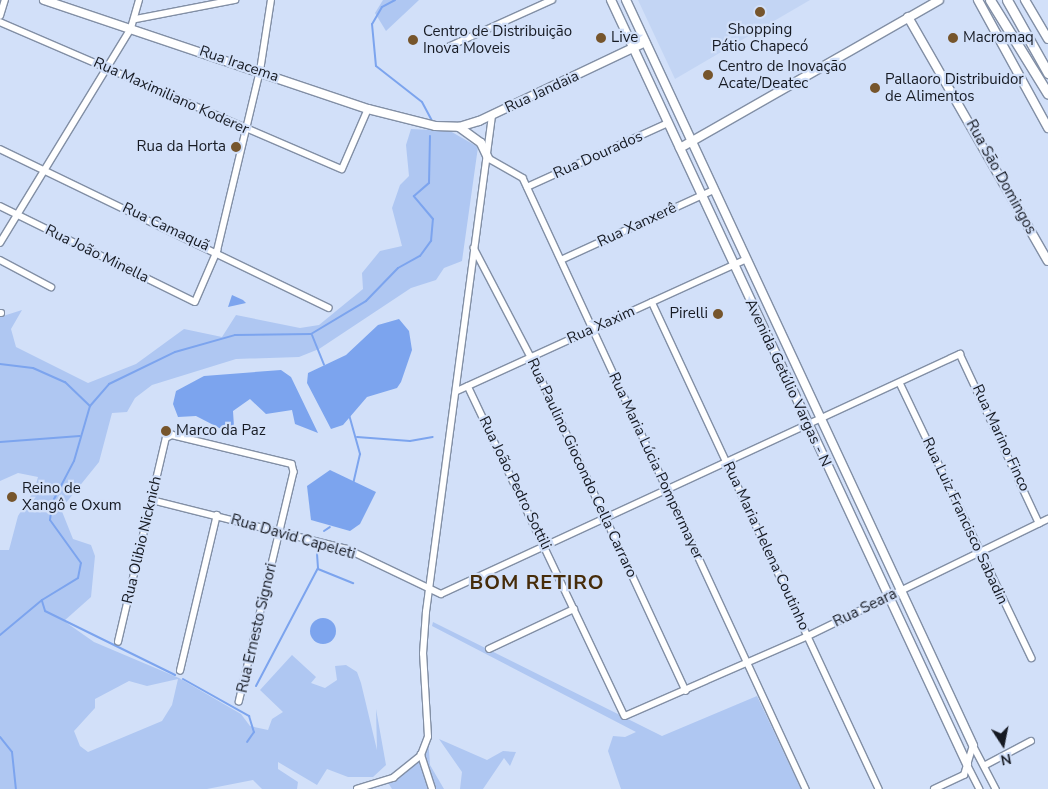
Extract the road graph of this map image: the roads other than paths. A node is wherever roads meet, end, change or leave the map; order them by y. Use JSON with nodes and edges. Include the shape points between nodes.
{"nodes":[{"id":1,"x":5,"y":0,"type":"edge"},
{"id":2,"x":44,"y":0,"type":"edge"},
{"id":3,"x":139,"y":0,"type":"edge"},
{"id":4,"x":235,"y":0,"type":"edge"},
{"id":5,"x":271,"y":0,"type":"edge"},
{"id":6,"x":552,"y":0,"type":"edge"},
{"id":7,"x":611,"y":0,"type":"edge"},
{"id":8,"x":626,"y":0,"type":"edge"},
{"id":9,"x":939,"y":0,"type":"edge"},
{"id":10,"x":978,"y":0,"type":"edge"},
{"id":11,"x":990,"y":0,"type":"edge"},
{"id":12,"x":1007,"y":0,"type":"edge"},
{"id":13,"x":1025,"y":0,"type":"edge"},
{"id":14,"x":0,"y":16,"type":"edge"},
{"id":15,"x":908,"y":16,"type":"junction"},
{"id":16,"x":136,"y":19,"type":"junction"},
{"id":17,"x":0,"y":22,"type":"edge"},
{"id":18,"x":132,"y":28,"type":"junction"},
{"id":19,"x":1048,"y":39,"type":"edge"},
{"id":20,"x":646,"y":42,"type":"junction"},
{"id":21,"x":448,"y":47,"type":"dead end"},
{"id":22,"x":634,"y":48,"type":"junction"},
{"id":23,"x":641,"y":65,"type":"junction"},
{"id":24,"x":106,"y":68,"type":"junction"},
{"id":25,"x":260,"y":71,"type":"junction"},
{"id":26,"x":1048,"y":73,"type":"edge"},
{"id":27,"x":662,"y":79,"type":"junction"},
{"id":28,"x":1048,"y":94,"type":"edge"},
{"id":29,"x":368,"y":109,"type":"junction"},
{"id":30,"x":492,"y":116,"type":"junction"},
{"id":31,"x":668,"y":123,"type":"junction"},
{"id":32,"x":435,"y":126,"type":"joint"},
{"id":33,"x":458,"y":127,"type":"junction"},
{"id":34,"x":245,"y":128,"type":"junction"},
{"id":35,"x":1048,"y":128,"type":"edge"},
{"id":36,"x":692,"y":143,"type":"junction"},
{"id":37,"x":680,"y":148,"type":"junction"},
{"id":38,"x":0,"y":149,"type":"edge"},
{"id":39,"x":488,"y":158,"type":"junction"},
{"id":40,"x":44,"y":169,"type":"junction"},
{"id":41,"x":527,"y":186,"type":"junction"},
{"id":42,"x":714,"y":190,"type":"junction"},
{"id":43,"x":702,"y":196,"type":"junction"},
{"id":44,"x":0,"y":206,"type":"edge"},
{"id":45,"x":17,"y":214,"type":"junction"},
{"id":46,"x":0,"y":243,"type":"edge"},
{"id":47,"x":474,"y":248,"type":"junction"},
{"id":48,"x":217,"y":251,"type":"junction"},
{"id":49,"x":0,"y":260,"type":"edge"},
{"id":50,"x":561,"y":260,"type":"junction"},
{"id":51,"x":746,"y":260,"type":"junction"},
{"id":52,"x":1048,"y":261,"type":"edge"},
{"id":53,"x":734,"y":265,"type":"junction"},
{"id":54,"x":51,"y":287,"type":"dead end"},
{"id":55,"x":652,"y":302,"type":"junction"},
{"id":56,"x":329,"y":308,"type":"dead end"},
{"id":57,"x":592,"y":329,"type":"junction"},
{"id":58,"x":531,"y":357,"type":"junction"},
{"id":59,"x":900,"y":382,"type":"junction"},
{"id":60,"x":468,"y":386,"type":"junction"},
{"id":61,"x":457,"y":391,"type":"junction"},
{"id":62,"x":821,"y":419,"type":"junction"},
{"id":63,"x":808,"y":425,"type":"junction"},
{"id":64,"x":166,"y":438,"type":"joint"},
{"id":65,"x":727,"y":463,"type":"junction"},
{"id":66,"x":668,"y":491,"type":"junction"},
{"id":67,"x":152,"y":500,"type":"junction"},
{"id":68,"x":217,"y":516,"type":"junction"},
{"id":69,"x":1048,"y":519,"type":"edge"},
{"id":70,"x":606,"y":520,"type":"junction"},
{"id":71,"x":1039,"y":524,"type":"junction"},
{"id":72,"x":280,"y":530,"type":"junction"},
{"id":73,"x":546,"y":548,"type":"junction"},
{"id":74,"x":979,"y":552,"type":"junction"},
{"id":75,"x":429,"y":590,"type":"junction"},
{"id":76,"x":901,"y":590,"type":"junction"},
{"id":77,"x":886,"y":597,"type":"junction"},
{"id":78,"x":574,"y":609,"type":"junction"},
{"id":79,"x":808,"y":636,"type":"junction"},
{"id":80,"x":118,"y":642,"type":"dead end"},
{"id":81,"x":489,"y":649,"type":"dead end"},
{"id":82,"x":1032,"y":658,"type":"dead end"},
{"id":83,"x":747,"y":663,"type":"junction"},
{"id":84,"x":180,"y":671,"type":"dead end"},
{"id":85,"x":686,"y":691,"type":"junction"},
{"id":86,"x":239,"y":702,"type":"dead end"},
{"id":87,"x":625,"y":716,"type":"joint"},
{"id":88,"x":1032,"y":741,"type":"dead end"},
{"id":89,"x":973,"y":745,"type":"junction"},
{"id":90,"x":421,"y":755,"type":"junction"},
{"id":91,"x":967,"y":764,"type":"junction"},
{"id":92,"x":984,"y":766,"type":"junction"},
{"id":93,"x":357,"y":789,"type":"edge"},
{"id":94,"x":432,"y":789,"type":"edge"},
{"id":95,"x":806,"y":789,"type":"edge"},
{"id":96,"x":879,"y":789,"type":"edge"},
{"id":97,"x":934,"y":789,"type":"edge"},
{"id":98,"x":980,"y":789,"type":"edge"},
{"id":99,"x":996,"y":789,"type":"edge"}],
"edges":[{"from":1,"to":14,"type":"street"},
{"from":2,"to":18,"type":"street","name":"Rua Iracema"},
{"from":3,"to":16,"type":"street"},
{"from":4,"to":16,"type":"street"},
{"from":5,"to":25,"type":"street"},
{"from":6,"to":21,"type":"street"},
{"from":7,"to":22,"type":"street","name":"Avenida Getúlio Vargas - N"},
{"from":8,"to":20,"type":"street","name":"Avenida Getúlio Vargas - N"},
{"from":9,"to":15,"type":"street"},
{"from":10,"to":35,"type":"street"},
{"from":11,"to":28,"type":"main road"},
{"from":12,"to":26,"type":"main road"},
{"from":13,"to":19,"type":"street"},
{"from":15,"to":36,"type":"street"},
{"from":15,"to":52,"type":"street","name":"Rua São Domingos"},
{"from":16,"to":18,"type":"street"},
{"from":17,"to":24,"type":"street","name":"Rua Maximiliano Koderer"},
{"from":18,"to":24,"type":"street"},
{"from":18,"to":25,"type":"street","name":"Rua Iracema"},
{"from":20,"to":22,"type":"street","name":"Rua Jandaia"},
{"from":20,"to":27,"type":"street","name":"Avenida Getúlio Vargas - N"},
{"from":22,"to":23,"type":"street","name":"Avenida Getúlio Vargas - N"},
{"from":22,"to":30,"type":"street","name":"Rua Jandaia"},
{"from":23,"to":27,"type":"street","via":[[653,80]]},
{"from":23,"to":31,"type":"street","name":"Avenida Getúlio Vargas - N"},
{"from":24,"to":34,"type":"street","name":"Rua Maximiliano Koderer"},
{"from":24,"to":40,"type":"street"},
{"from":25,"to":29,"type":"street","name":"Rua Iracema"},
{"from":25,"to":34,"type":"street"},
{"from":27,"to":36,"type":"street","name":"Avenida Getúlio Vargas - N"},
{"from":29,"to":32,"type":"street","name":"Rua Iracema"},
{"from":29,"to":34,"type":"street","name":"Rua Maximiliano Koderer","via":[[342,169]]},
{"from":30,"to":33,"type":"street","name":"Rua Jandaia"},
{"from":30,"to":39,"type":"street"},
{"from":31,"to":37,"type":"street","name":"Avenida Getúlio Vargas - N"},
{"from":31,"to":41,"type":"street","name":"Rua Dourados"},
{"from":32,"to":33,"type":"street","name":"Rua Jandaia"},
{"from":33,"to":39,"type":"street","via":[[481,143]]},
{"from":34,"to":48,"type":"street"},
{"from":36,"to":37,"type":"street"},
{"from":36,"to":42,"type":"street","name":"Avenida Getúlio Vargas - N"},
{"from":37,"to":43,"type":"street","name":"Avenida Getúlio Vargas - N"},
{"from":38,"to":40,"type":"street","name":"Rua Camaquã"},
{"from":39,"to":41,"type":"street","name":"Rua Maria Lúcia Pompermayer","via":[[523,178]]},
{"from":39,"to":47,"type":"street"},
{"from":40,"to":45,"type":"street"},
{"from":40,"to":48,"type":"street","name":"Rua Camaquã"},
{"from":41,"to":50,"type":"street","name":"Rua Maria Lúcia Pompermayer"},
{"from":42,"to":43,"type":"street","name":"Rua Xanxerê"},
{"from":42,"to":51,"type":"street","name":"Avenida Getúlio Vargas - N"},
{"from":43,"to":50,"type":"street","name":"Rua Xanxerê"},
{"from":43,"to":53,"type":"street","name":"Avenida Getúlio Vargas - N"},
{"from":44,"to":45,"type":"street","name":"Rua João Minella"},
{"from":45,"to":46,"type":"street"},
{"from":45,"to":48,"type":"street","name":"Rua João Minella","via":[[195,302]]},
{"from":47,"to":58,"type":"street","name":"Rua Paulino Giocondo Cella Carraro"},
{"from":47,"to":61,"type":"street"},
{"from":48,"to":56,"type":"street","name":"Rua Camaquã"},
{"from":49,"to":54,"type":"street"},
{"from":50,"to":57,"type":"street","name":"Rua Maria Lúcia Pompermayer"},
{"from":51,"to":53,"type":"street","name":"Rua Xaxim"},
{"from":51,"to":62,"type":"street","name":"Avenida Getúlio Vargas - N"},
{"from":53,"to":55,"type":"street","name":"Rua Xaxim"},
{"from":53,"to":63,"type":"street","name":"Avenida Getúlio Vargas - N"},
{"from":55,"to":57,"type":"street","name":"Rua Xaxim"},
{"from":55,"to":65,"type":"street","name":"Rua Maria Helena Coutinho"},
{"from":57,"to":58,"type":"street","name":"Rua Xaxim"},
{"from":57,"to":66,"type":"street","name":"Rua Maria Lúcia Pompermayer"},
{"from":58,"to":60,"type":"street","name":"Rua Xaxim"},
{"from":58,"to":70,"type":"street","name":"Rua Paulino Giocondo Cella Carraro"},
{"from":59,"to":62,"type":"street"},
{"from":59,"to":71,"type":"street","name":"Rua Marino Finco","via":[[960,354]]},
{"from":59,"to":74,"type":"street","name":"Rua Luiz Francisco Sabadin"},
{"from":60,"to":61,"type":"street","name":"Rua Xaxim"},
{"from":60,"to":73,"type":"street","name":"Rua João Pedro Sottili"},
{"from":61,"to":75,"type":"street"},
{"from":62,"to":63,"type":"street"},
{"from":62,"to":76,"type":"street","name":"Avenida Getúlio Vargas - N"},
{"from":63,"to":65,"type":"street"},
{"from":63,"to":77,"type":"street","name":"Avenida Getúlio Vargas - N"},
{"from":64,"to":67,"type":"street","name":"Rua Olibio Nicknich"},
{"from":64,"to":72,"type":"street","name":"Rua Ernesto Signori","via":[[175,436],[294,466]]},
{"from":65,"to":66,"type":"street"},
{"from":65,"to":79,"type":"street","name":"Rua Maria Helena Coutinho"},
{"from":66,"to":70,"type":"street"},
{"from":66,"to":83,"type":"street","name":"Rua Maria Lúcia Pompermayer"},
{"from":67,"to":68,"type":"street","name":"Rua David Capeleti"},
{"from":67,"to":80,"type":"street","name":"Rua Olibio Nicknich"},
{"from":68,"to":72,"type":"street","name":"Rua David Capeleti"},
{"from":68,"to":84,"type":"street"},
{"from":69,"to":71,"type":"street","name":"Rua Seara"},
{"from":70,"to":73,"type":"street"},
{"from":70,"to":85,"type":"street","name":"Rua Paulino Giocondo Cella Carraro"},
{"from":71,"to":74,"type":"street","name":"Rua Seara"},
{"from":72,"to":75,"type":"street","name":"Rua David Capeleti","via":[[347,549]]},
{"from":72,"to":86,"type":"street","name":"Rua Ernesto Signori"},
{"from":73,"to":75,"type":"street","via":[[460,588],[442,594]]},
{"from":73,"to":78,"type":"street","name":"Rua João Pedro Sottili"},
{"from":74,"to":76,"type":"street","name":"Rua Seara"},
{"from":74,"to":82,"type":"street","name":"Rua Luiz Francisco Sabadin"},
{"from":75,"to":90,"type":"street","via":[[423,654],[428,737]]},
{"from":76,"to":77,"type":"street","name":"Rua Seara"},
{"from":76,"to":89,"type":"street","name":"Avenida Getúlio Vargas - N"},
{"from":77,"to":79,"type":"street","name":"Rua Seara"},
{"from":77,"to":91,"type":"street","name":"Avenida Getúlio Vargas - N"},
{"from":78,"to":81,"type":"street"},
{"from":78,"to":87,"type":"street","name":"Rua João Pedro Sottili"},
{"from":79,"to":83,"type":"street","name":"Rua Seara"},
{"from":79,"to":96,"type":"street","name":"Rua Maria Helena Coutinho"},
{"from":83,"to":85,"type":"street","name":"Rua Seara"},
{"from":83,"to":95,"type":"street","name":"Rua Maria Lúcia Pompermayer"},
{"from":85,"to":87,"type":"street","name":"Rua Seara"},
{"from":88,"to":92,"type":"street"},
{"from":89,"to":91,"type":"street"},
{"from":89,"to":92,"type":"street"},
{"from":90,"to":93,"type":"street","via":[[393,778]]},
{"from":90,"to":94,"type":"street"},
{"from":91,"to":97,"type":"street","via":[[964,775]]},
{"from":91,"to":98,"type":"street"},
{"from":92,"to":99,"type":"street"}]}
